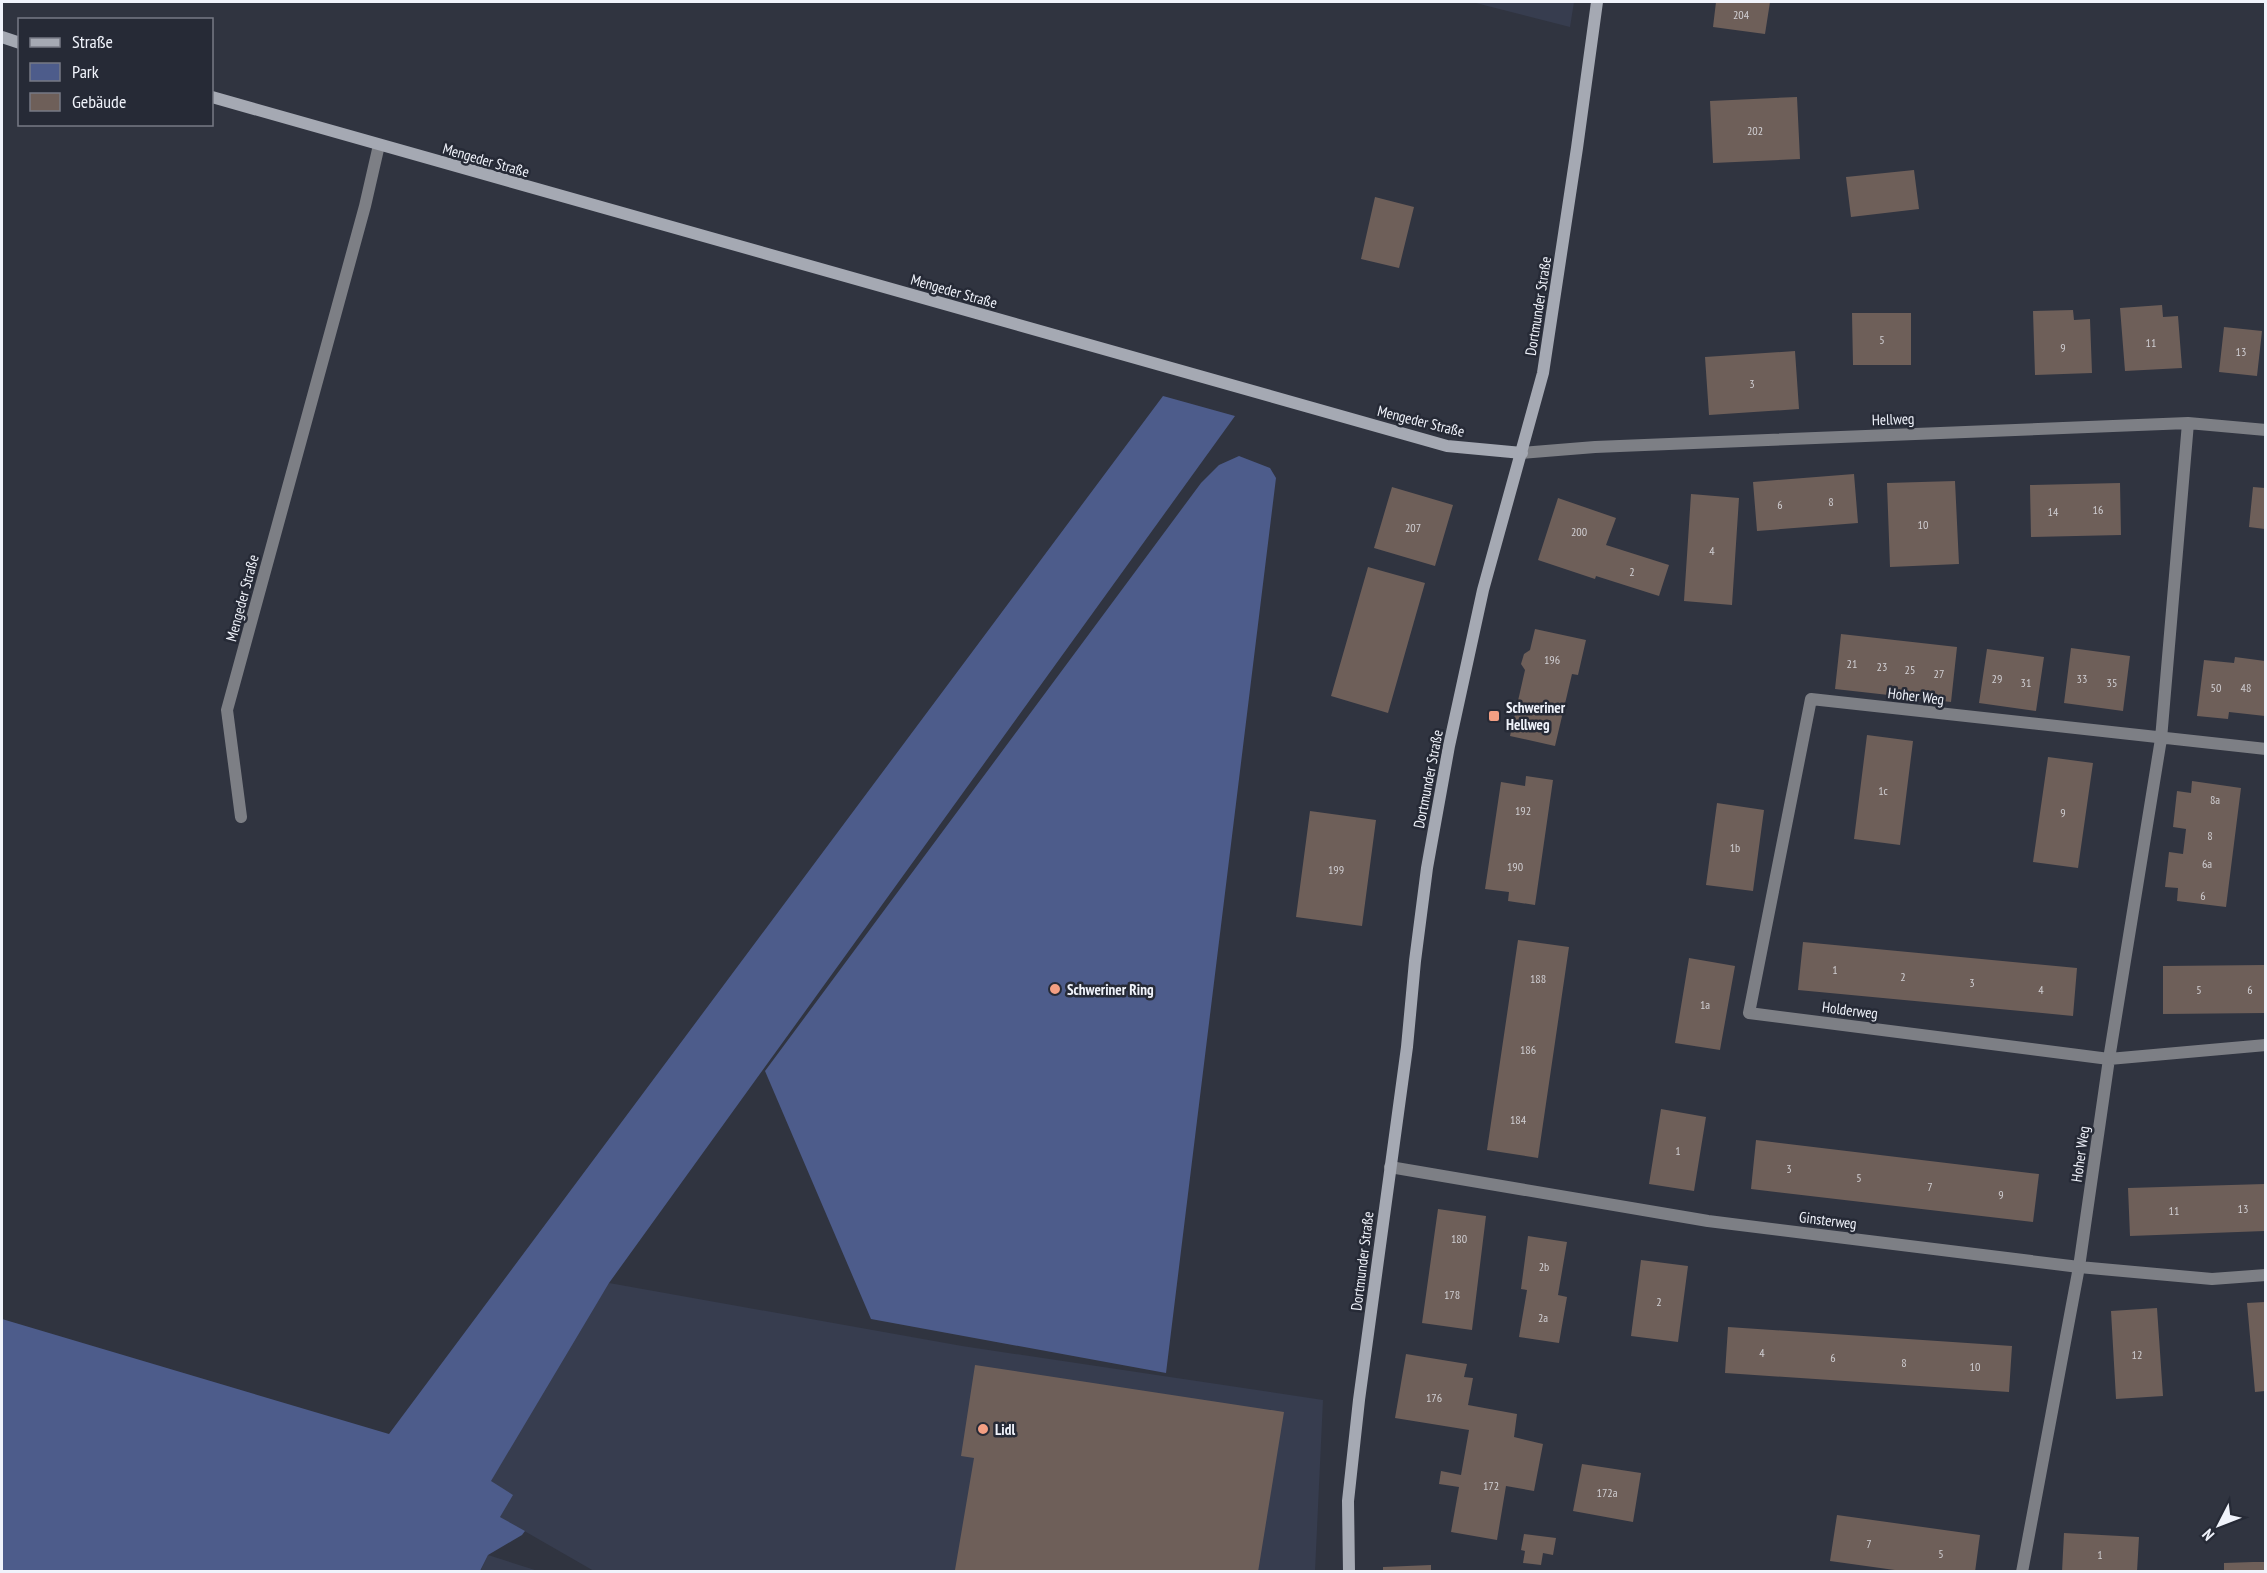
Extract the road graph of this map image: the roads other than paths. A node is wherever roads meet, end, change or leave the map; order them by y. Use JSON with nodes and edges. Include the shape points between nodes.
{"nodes":[{"id":1,"x":1597,"y":2,"type":"edge"},
{"id":2,"x":2,"y":38,"type":"edge"},
{"id":3,"x":18,"y":42,"type":"edge"},
{"id":4,"x":213,"y":98,"type":"edge"},
{"id":5,"x":379,"y":146,"type":"junction"},
{"id":6,"x":2187,"y":423,"type":"junction"},
{"id":7,"x":2265,"y":430,"type":"edge"},
{"id":8,"x":1522,"y":453,"type":"junction"},
{"id":9,"x":1811,"y":699,"type":"joint"},
{"id":10,"x":2161,"y":739,"type":"junction"},
{"id":11,"x":2265,"y":749,"type":"edge"},
{"id":12,"x":241,"y":817,"type":"dead end"},
{"id":13,"x":2265,"y":1044,"type":"edge"},
{"id":14,"x":2109,"y":1059,"type":"junction"},
{"id":15,"x":1390,"y":1167,"type":"junction"},
{"id":16,"x":2079,"y":1267,"type":"junction"},
{"id":17,"x":2265,"y":1275,"type":"edge"},
{"id":18,"x":1349,"y":1572,"type":"edge"},
{"id":19,"x":2022,"y":1572,"type":"edge"}],
"edges":[{"from":1,"to":8,"type":"main road","name":"Dortmunder Straße","via":[[1542,373]]},
{"from":2,"to":3,"type":"main road"},
{"from":4,"to":5,"type":"main road","name":"Mengeder Straße"},
{"from":5,"to":8,"type":"main road","name":"Mengeder Straße","via":[[1447,446]]},
{"from":5,"to":12,"type":"street","name":"Mengeder Straße","via":[[227,710]]},
{"from":6,"to":7,"type":"street","name":"Hellweg"},
{"from":6,"to":8,"type":"street","name":"Hellweg"},
{"from":6,"to":10,"type":"street","name":"Hoher Weg"},
{"from":8,"to":15,"type":"main road","name":"Dortmunder Straße","via":[[1483,590],[1435,821]]},
{"from":9,"to":10,"type":"street","name":"Hoher Weg"},
{"from":9,"to":14,"type":"street","name":"Holderweg","via":[[1749,1013]]},
{"from":10,"to":11,"type":"street","name":"Hoher Weg"},
{"from":10,"to":14,"type":"street","name":"Hoher Weg"},
{"from":13,"to":14,"type":"street","name":"Holderweg"},
{"from":14,"to":16,"type":"street","name":"Hoher Weg"},
{"from":15,"to":16,"type":"street","name":"Ginsterweg","via":[[1708,1221]]},
{"from":15,"to":18,"type":"main road","name":"Dortmunder Straße","via":[[1348,1501]]},
{"from":16,"to":17,"type":"street","name":"Ginsterweg","via":[[2212,1280]]},
{"from":16,"to":19,"type":"street","name":"Hoher Weg"}]}
